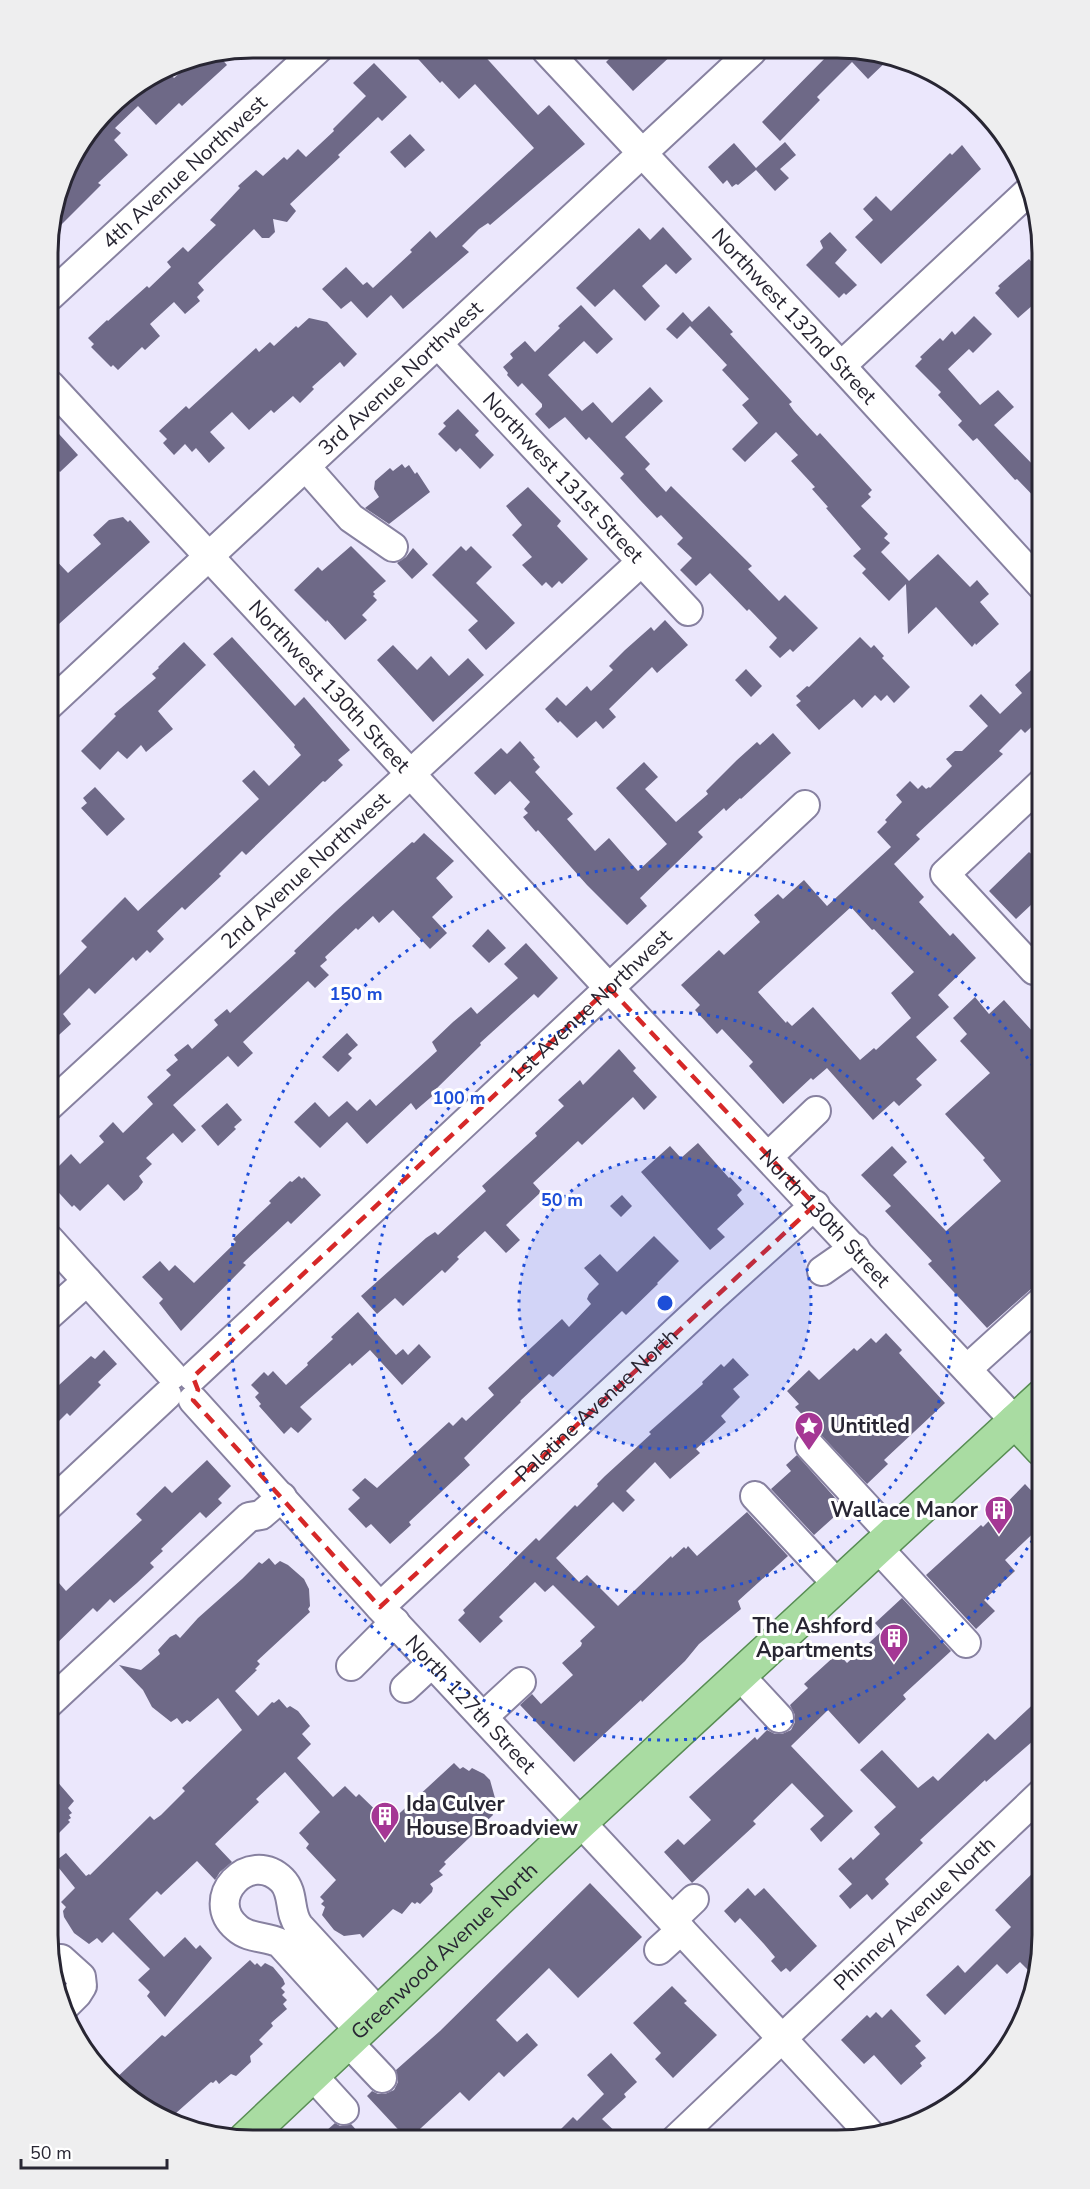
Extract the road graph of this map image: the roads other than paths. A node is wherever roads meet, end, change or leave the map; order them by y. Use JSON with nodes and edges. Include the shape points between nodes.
{"nodes":[{"id":1,"x":554,"y":58,"type":"edge"},
{"id":2,"x":744,"y":58,"type":"edge"},
{"id":3,"x":307,"y":59,"type":"edge"},
{"id":4,"x":642,"y":152,"type":"junction"},
{"id":5,"x":1023,"y":197,"type":"edge"},
{"id":6,"x":59,"y":288,"type":"edge"},
{"id":7,"x":438,"y":344,"type":"junction"},
{"id":8,"x":841,"y":366,"type":"junction"},
{"id":9,"x":59,"y":395,"type":"edge"},
{"id":10,"x":306,"y":467,"type":"junction"},
{"id":11,"x":393,"y":547,"type":"dead end"},
{"id":12,"x":209,"y":557,"type":"junction"},
{"id":13,"x":641,"y":562,"type":"junction"},
{"id":14,"x":1032,"y":574,"type":"edge"},
{"id":15,"x":688,"y":611,"type":"dead end"},
{"id":16,"x":59,"y":696,"type":"edge"},
{"id":17,"x":411,"y":773,"type":"junction"},
{"id":18,"x":1032,"y":793,"type":"edge"},
{"id":19,"x":805,"y":805,"type":"dead end"},
{"id":20,"x":1032,"y":967,"type":"edge"},
{"id":21,"x":609,"y":988,"type":"junction"},
{"id":22,"x":58,"y":1097,"type":"edge"},
{"id":23,"x":816,"y":1111,"type":"dead end"},
{"id":24,"x":769,"y":1156,"type":"junction"},
{"id":25,"x":815,"y":1205,"type":"junction"},
{"id":26,"x":855,"y":1248,"type":"junction"},
{"id":27,"x":58,"y":1249,"type":"edge"},
{"id":28,"x":822,"y":1271,"type":"dead end"},
{"id":29,"x":87,"y":1281,"type":"junction"},
{"id":30,"x":58,"y":1307,"type":"edge"},
{"id":31,"x":1031,"y":1311,"type":"edge"},
{"id":32,"x":967,"y":1369,"type":"junction"},
{"id":33,"x":181,"y":1387,"type":"junction"},
{"id":34,"x":1031,"y":1406,"type":"edge"},
{"id":35,"x":1015,"y":1421,"type":"junction"},
{"id":36,"x":1031,"y":1439,"type":"edge"},
{"id":37,"x":810,"y":1446,"type":"dead end"},
{"id":38,"x":277,"y":1492,"type":"junction"},
{"id":39,"x":58,"y":1497,"type":"edge"},
{"id":40,"x":755,"y":1497,"type":"dead end"},
{"id":41,"x":885,"y":1541,"type":"junction"},
{"id":42,"x":838,"y":1585,"type":"junction"},
{"id":43,"x":388,"y":1615,"type":"junction"},
{"id":44,"x":966,"y":1643,"type":"dead end"},
{"id":45,"x":432,"y":1663,"type":"junction"},
{"id":46,"x":351,"y":1666,"type":"dead end"},
{"id":47,"x":740,"y":1676,"type":"junction"},
{"id":48,"x":520,"y":1682,"type":"dead end"},
{"id":49,"x":405,"y":1688,"type":"dead end"},
{"id":50,"x":58,"y":1695,"type":"edge"},
{"id":51,"x":483,"y":1717,"type":"junction"},
{"id":52,"x":779,"y":1718,"type":"dead end"},
{"id":53,"x":1031,"y":1803,"type":"edge"},
{"id":54,"x":581,"y":1822,"type":"junction"},
{"id":55,"x":694,"y":1899,"type":"dead end"},
{"id":56,"x":676,"y":1925,"type":"junction"},
{"id":57,"x":659,"y":1950,"type":"dead end"},
{"id":58,"x":60,"y":1959,"type":"edge"},
{"id":59,"x":70,"y":2001,"type":"edge"},
{"id":60,"x":362,"y":2029,"type":"junction"},
{"id":61,"x":782,"y":2039,"type":"junction"},
{"id":62,"x":313,"y":2076,"type":"junction"},
{"id":63,"x":382,"y":2078,"type":"dead end"},
{"id":64,"x":345,"y":2110,"type":"dead end"},
{"id":65,"x":865,"y":2128,"type":"edge"},
{"id":66,"x":255,"y":2130,"type":"edge"},
{"id":67,"x":685,"y":2130,"type":"edge"}],
"edges":[{"from":1,"to":4,"type":"street","name":"Northwest 132nd Street"},
{"from":2,"to":4,"type":"street","name":"3rd Avenue Northwest"},
{"from":3,"to":6,"type":"street","name":"4th Avenue Northwest"},
{"from":4,"to":7,"type":"street","name":"3rd Avenue Northwest"},
{"from":4,"to":8,"type":"street","name":"Northwest 132nd Street"},
{"from":5,"to":8,"type":"street"},
{"from":7,"to":10,"type":"street","name":"3rd Avenue Northwest"},
{"from":7,"to":13,"type":"street","name":"Northwest 131st Street"},
{"from":8,"to":14,"type":"street","name":"Northwest 132nd Street"},
{"from":9,"to":12,"type":"street","name":"Northwest 130th Street"},
{"from":10,"to":11,"type":"street","via":[[351,518]]},
{"from":10,"to":12,"type":"street","name":"3rd Avenue Northwest"},
{"from":12,"to":16,"type":"street","name":"3rd Avenue Northwest"},
{"from":12,"to":17,"type":"street","name":"Northwest 130th Street"},
{"from":13,"to":15,"type":"street","name":"Northwest 131st Street"},
{"from":13,"to":17,"type":"street","name":"2nd Avenue Northwest"},
{"from":17,"to":21,"type":"street","name":"Northwest 130th Street"},
{"from":17,"to":22,"type":"street","name":"2nd Avenue Northwest"},
{"from":18,"to":20,"type":"street","via":[[945,874]]},
{"from":19,"to":21,"type":"street","name":"1st Avenue Northwest"},
{"from":21,"to":24,"type":"street","name":"North 130th Street"},
{"from":21,"to":33,"type":"street","name":"1st Avenue Northwest"},
{"from":23,"to":24,"type":"street"},
{"from":24,"to":25,"type":"street","name":"North 130th Street"},
{"from":25,"to":26,"type":"street","name":"North 130th Street"},
{"from":25,"to":43,"type":"street","name":"Palatine Avenue North","via":[[713,1297]]},
{"from":26,"to":28,"type":"street"},
{"from":26,"to":32,"type":"street","name":"North 130th Street"},
{"from":27,"to":29,"type":"street","name":"North 127th Street"},
{"from":29,"to":30,"type":"street"},
{"from":29,"to":33,"type":"street","name":"North 127th Street"},
{"from":31,"to":32,"type":"street"},
{"from":32,"to":35,"type":"street","name":"North 130th Street"},
{"from":33,"to":38,"type":"street","name":"North 127th Street"},
{"from":33,"to":39,"type":"street","name":"1st Avenue Northwest"},
{"from":34,"to":35,"type":"main road","name":"Greenwood Avenue North"},
{"from":35,"to":36,"type":"main road","name":"North 130th Street"},
{"from":35,"to":41,"type":"main road","name":"Greenwood Avenue North"},
{"from":37,"to":41,"type":"street"},
{"from":38,"to":43,"type":"street","name":"North 127th Street"},
{"from":38,"to":50,"type":"street","via":[[261,1515],[249,1517]]},
{"from":40,"to":42,"type":"street"},
{"from":41,"to":42,"type":"main road","name":"Greenwood Avenue North"},
{"from":41,"to":44,"type":"street"},
{"from":42,"to":47,"type":"main road","name":"Greenwood Avenue North"},
{"from":43,"to":45,"type":"street","name":"North 127th Street"},
{"from":43,"to":46,"type":"street","name":"Palatine Avenue North"},
{"from":45,"to":49,"type":"street"},
{"from":45,"to":51,"type":"street","name":"North 127th Street"},
{"from":47,"to":52,"type":"street"},
{"from":47,"to":54,"type":"main road","name":"Greenwood Avenue North"},
{"from":48,"to":51,"type":"street"},
{"from":51,"to":54,"type":"street","name":"North 127th Street"},
{"from":53,"to":61,"type":"street","name":"Phinney Avenue North"},
{"from":54,"to":56,"type":"street","name":"North 127th Street"},
{"from":54,"to":60,"type":"main road","name":"Greenwood Avenue North"},
{"from":55,"to":56,"type":"street"},
{"from":56,"to":57,"type":"street"},
{"from":56,"to":61,"type":"street","name":"North 127th Street"},
{"from":58,"to":59,"type":"street","via":[[81,1977],[82,1986]]},
{"from":60,"to":60,"type":"street","via":[[292,1916],[291,1897],[282,1880],[257,1870],[232,1882],[225,1900],[228,1918],[234,1926],[250,1936],[280,1943]]},
{"from":60,"to":62,"type":"main road","name":"Greenwood Avenue North"},
{"from":60,"to":63,"type":"street"},
{"from":61,"to":65,"type":"street","name":"North 127th Street"},
{"from":61,"to":67,"type":"street","name":"Phinney Avenue North"},
{"from":62,"to":64,"type":"street"},
{"from":62,"to":66,"type":"main road","name":"Greenwood Avenue North"}]}
